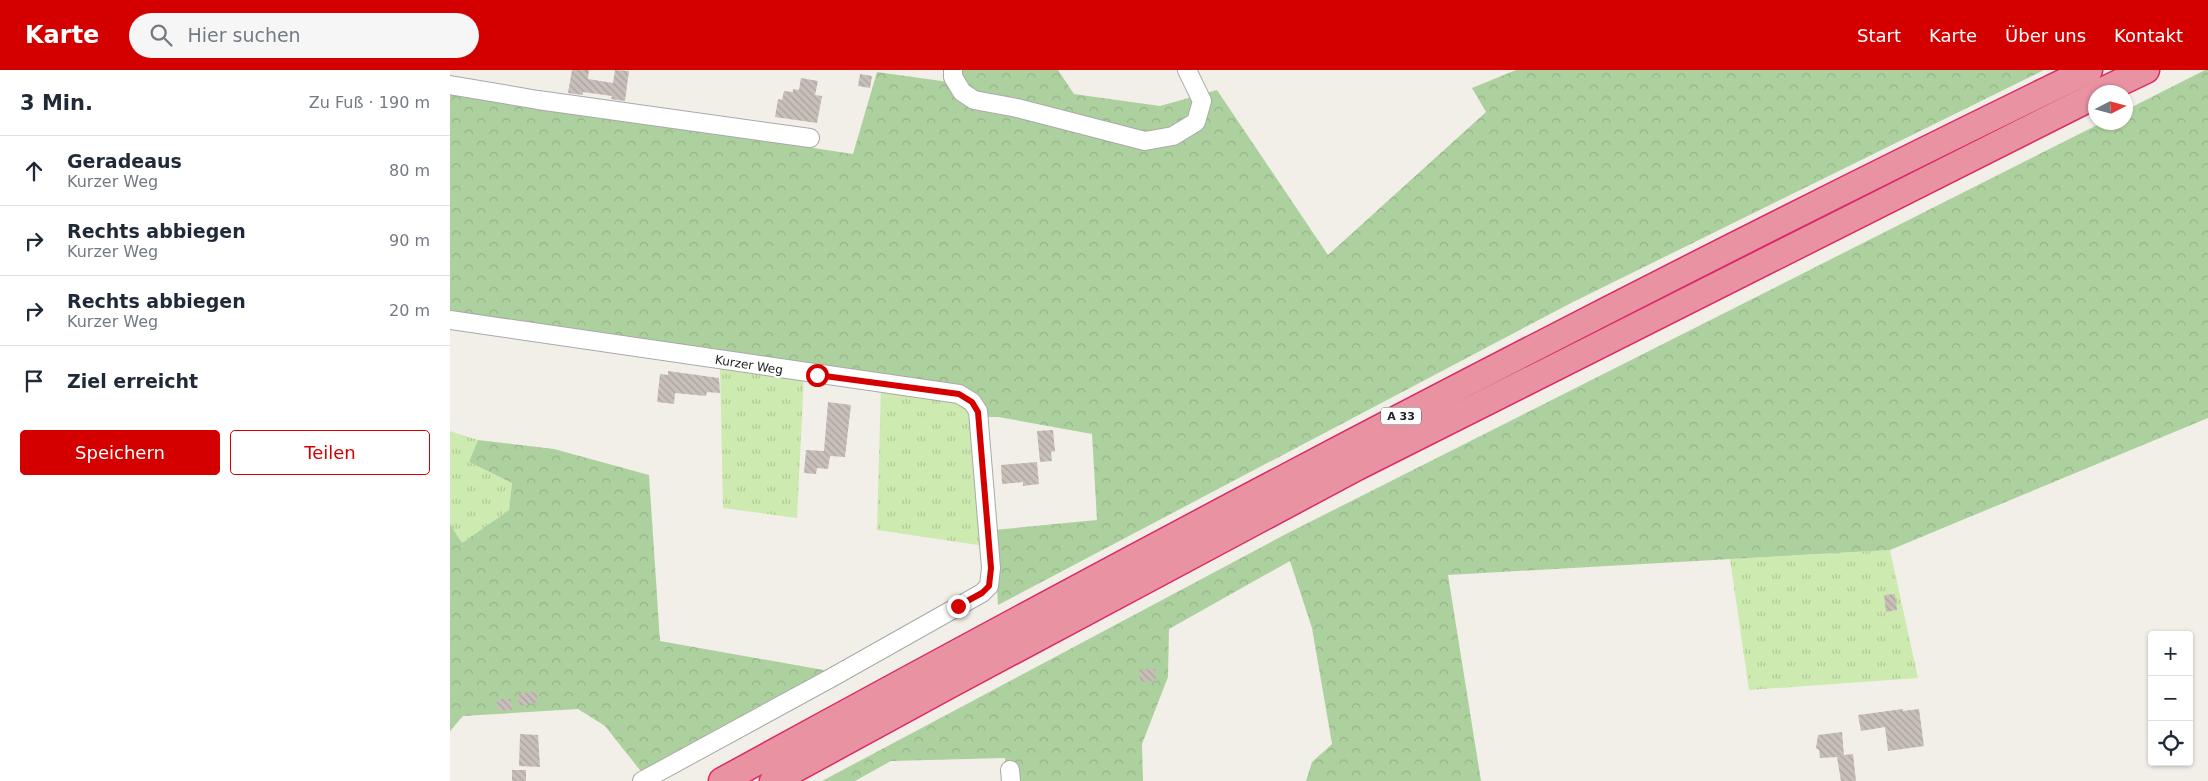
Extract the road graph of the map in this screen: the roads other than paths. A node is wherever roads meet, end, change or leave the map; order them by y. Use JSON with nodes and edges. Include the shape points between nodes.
{"nodes":[{"id":1,"x":953,"y":70,"type":"edge"},
{"id":2,"x":1187,"y":70,"type":"edge"},
{"id":3,"x":2089,"y":70,"type":"edge"},
{"id":4,"x":2146,"y":70,"type":"edge"},
{"id":5,"x":450,"y":85,"type":"edge"},
{"id":6,"x":2115,"y":85,"type":"edge"},
{"id":7,"x":2088,"y":99,"type":"edge"},
{"id":8,"x":810,"y":138,"type":"dead end"},
{"id":9,"x":450,"y":320,"type":"edge"},
{"id":10,"x":642,"y":781,"type":"edge"},
{"id":11,"x":722,"y":781,"type":"edge"},
{"id":12,"x":773,"y":781,"type":"edge"}],
"edges":[{"from":1,"to":2,"type":"street","via":[[953,77],[962,92],[974,100],[1145,141],[1173,136],[1196,122],[1202,100]]},
{"from":3,"to":11,"type":"highway","number":"A 33","via":[[1365,434]]},
{"from":4,"to":6,"type":"highway"},
{"from":5,"to":8,"type":"street"},
{"from":7,"to":12,"type":"highway","number":"A 33","via":[[1357,467],[948,684]]},
{"from":9,"to":10,"type":"street","name":"Kurzer Weg","via":[[959,394],[972,402],[978,412],[991,568],[989,586],[982,593],[840,673]]}]}
